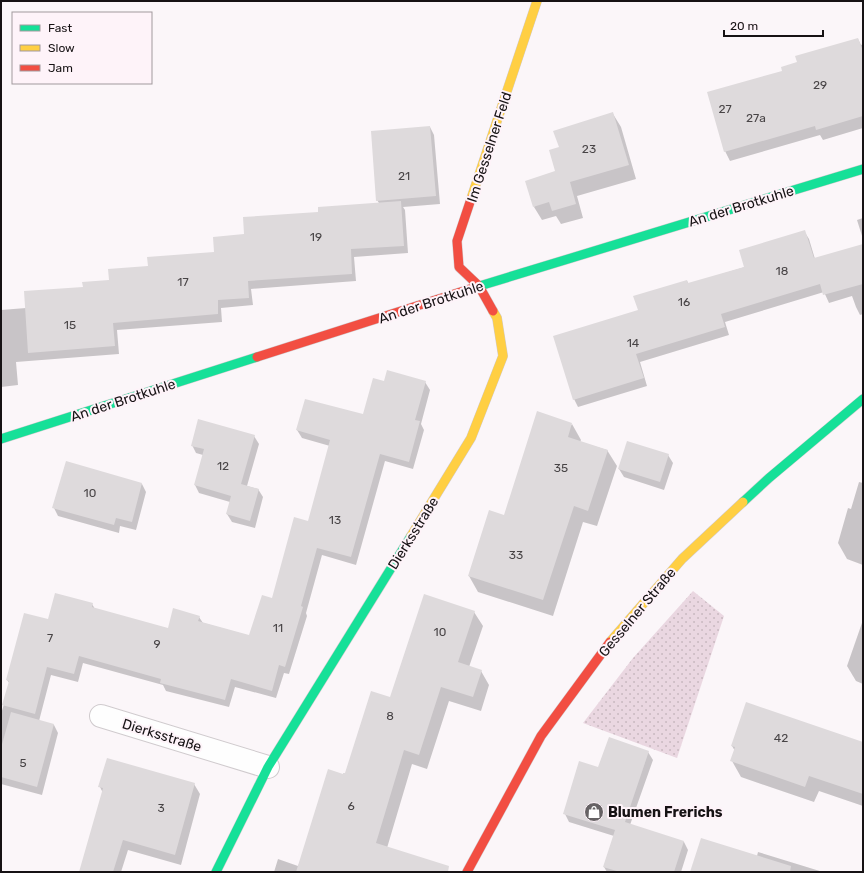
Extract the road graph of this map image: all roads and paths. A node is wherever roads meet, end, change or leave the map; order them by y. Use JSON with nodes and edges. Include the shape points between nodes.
{"nodes":[{"id":1,"x":537,"y":1,"type":"edge"},
{"id":2,"x":863,"y":169,"type":"edge"},
{"id":3,"x":479,"y":286,"type":"junction"},
{"id":4,"x":863,"y":399,"type":"edge"},
{"id":5,"x":1,"y":439,"type":"edge"},
{"id":6,"x":101,"y":716,"type":"dead end"},
{"id":7,"x":268,"y":767,"type":"junction"},
{"id":8,"x":470,"y":871,"type":"edge"},
{"id":9,"x":216,"y":872,"type":"edge"}],
"edges":[{"from":1,"to":3,"type":"street","name":"Im Gesselner Feld","via":[[457,241],[459,267]]},
{"from":2,"to":3,"type":"street","name":"An der Brotkuhle"},
{"from":3,"to":5,"type":"street","name":"An der Brotkuhle"},
{"from":3,"to":7,"type":"street","name":"Dierksstraße","via":[[497,318],[503,356],[471,438]]},
{"from":4,"to":8,"type":"street","name":"Gesselner Straße","via":[[769,478],[682,559],[609,643],[541,736]]},
{"from":6,"to":7,"type":"street","name":"Dierksstraße"},
{"from":7,"to":9,"type":"street","name":"Dierksstraße"}]}
